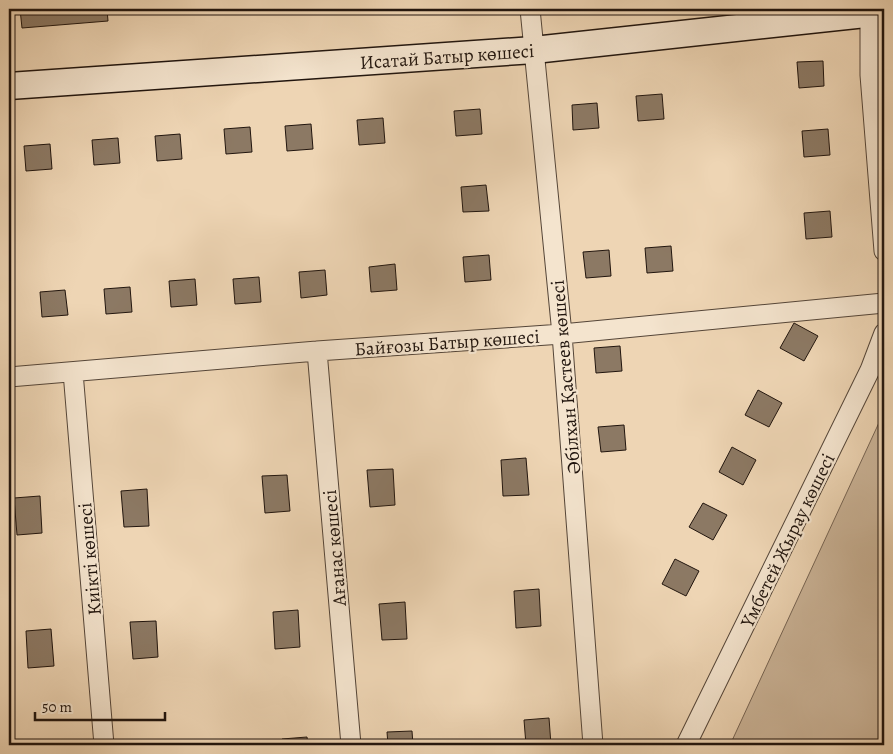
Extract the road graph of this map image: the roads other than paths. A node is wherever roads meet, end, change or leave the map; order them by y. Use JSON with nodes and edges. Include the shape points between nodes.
{"nodes":[{"id":1,"x":530,"y":9,"type":"edge"},
{"id":2,"x":875,"y":12,"type":"edge"},
{"id":3,"x":534,"y":50,"type":"junction"},
{"id":4,"x":9,"y":86,"type":"edge"},
{"id":5,"x":884,"y":251,"type":"edge"},
{"id":6,"x":884,"y":303,"type":"edge"},
{"id":7,"x":884,"y":333,"type":"edge"},
{"id":8,"x":562,"y":334,"type":"junction"},
{"id":9,"x":317,"y":351,"type":"junction"},
{"id":10,"x":73,"y":372,"type":"junction"},
{"id":11,"x":9,"y":377,"type":"edge"},
{"id":12,"x":104,"y":745,"type":"edge"},
{"id":13,"x":351,"y":745,"type":"edge"},
{"id":14,"x":593,"y":745,"type":"edge"},
{"id":15,"x":686,"y":745,"type":"edge"}],
"edges":[{"from":1,"to":3,"type":"street","name":"Әбілхан Қастеев көшесі"},
{"from":2,"to":3,"type":"street","name":"Исатай Батыр көшесі"},
{"from":2,"to":5,"type":"street","via":[[870,74]]},
{"from":3,"to":4,"type":"street","name":"Исатай Батыр көшесі"},
{"from":3,"to":8,"type":"street","name":"Әбілхан Қастеев көшесі"},
{"from":6,"to":8,"type":"street","name":"Байғозы Батыр көшесі"},
{"from":7,"to":15,"type":"street","name":"Үмбетей Жырау көшесі","via":[[870,370]]},
{"from":8,"to":9,"type":"street","name":"Байғозы Батыр көшесі"},
{"from":8,"to":14,"type":"street","name":"Әбілхан Қастеев көшесі"},
{"from":9,"to":10,"type":"street","name":"Байғозы Батыр көшесі"},
{"from":9,"to":13,"type":"street","name":"Ағанас көшесі"},
{"from":10,"to":11,"type":"street","name":"Байғозы Батыр көшесі"},
{"from":10,"to":12,"type":"street","name":"Киікті көшесі"}]}
